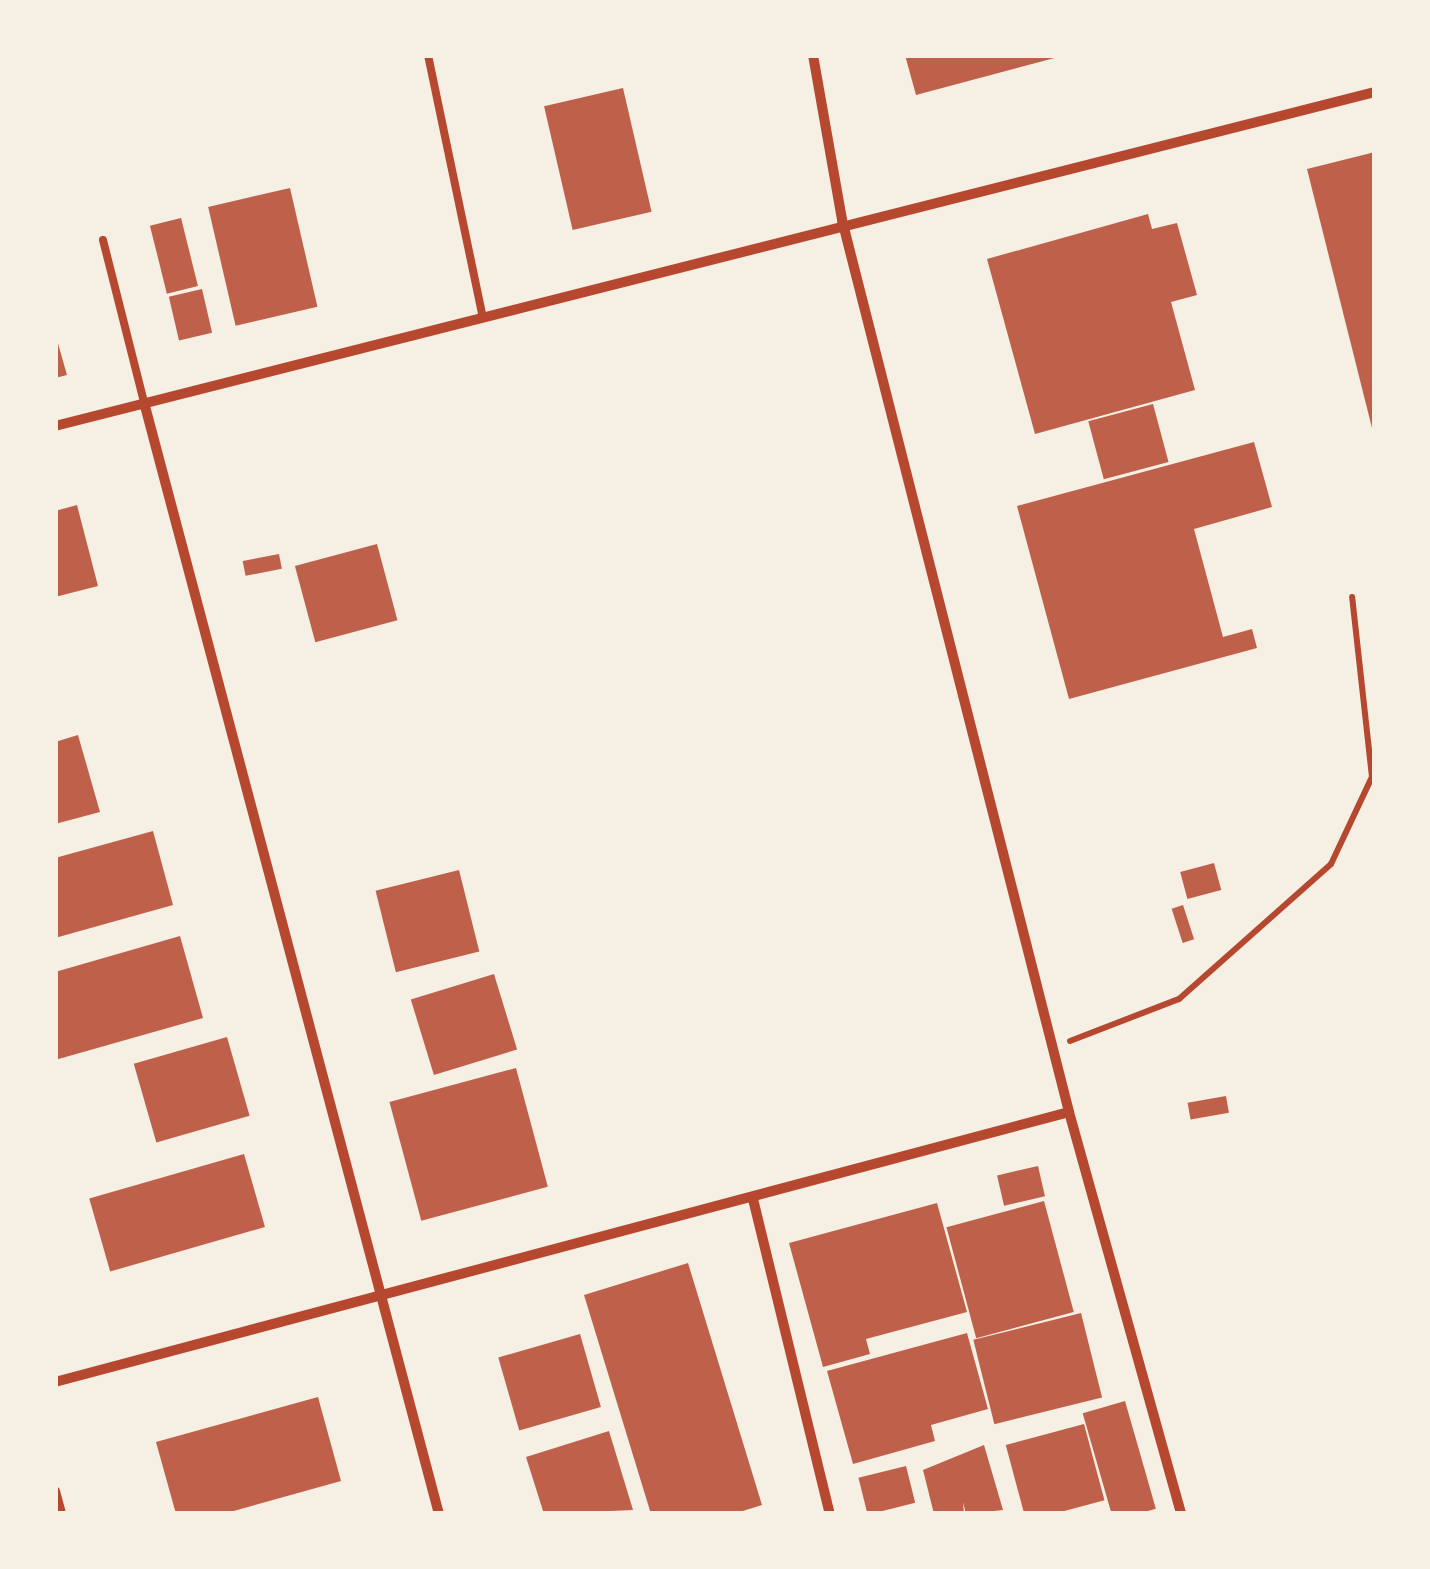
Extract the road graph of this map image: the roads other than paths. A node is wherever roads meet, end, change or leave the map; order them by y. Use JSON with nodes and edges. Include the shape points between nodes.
{"nodes":[{"id":1,"x":428,"y":55,"type":"edge"},
{"id":2,"x":813,"y":55,"type":"edge"},
{"id":3,"x":1375,"y":92,"type":"edge"},
{"id":4,"x":842,"y":220,"type":"junction"},
{"id":5,"x":103,"y":240,"type":"dead end"},
{"id":6,"x":482,"y":314,"type":"junction"},
{"id":7,"x":144,"y":406,"type":"junction"},
{"id":8,"x":55,"y":426,"type":"edge"},
{"id":9,"x":1069,"y":1112,"type":"junction"},
{"id":10,"x":754,"y":1199,"type":"junction"},
{"id":11,"x":382,"y":1298,"type":"junction"},
{"id":12,"x":55,"y":1382,"type":"edge"},
{"id":13,"x":55,"y":1491,"type":"edge"},
{"id":14,"x":61,"y":1514,"type":"edge"},
{"id":15,"x":439,"y":1514,"type":"edge"},
{"id":16,"x":830,"y":1514,"type":"edge"},
{"id":17,"x":1181,"y":1514,"type":"edge"}],
"edges":[{"from":1,"to":6,"type":"lane"},
{"from":2,"to":4,"type":"street"},
{"from":3,"to":4,"type":"street"},
{"from":4,"to":6,"type":"street"},
{"from":4,"to":9,"type":"street"},
{"from":5,"to":7,"type":"lane"},
{"from":6,"to":7,"type":"street"},
{"from":7,"to":8,"type":"street"},
{"from":7,"to":11,"type":"street"},
{"from":9,"to":10,"type":"street"},
{"from":9,"to":17,"type":"street"},
{"from":10,"to":11,"type":"street"},
{"from":10,"to":16,"type":"street"},
{"from":11,"to":12,"type":"street"},
{"from":11,"to":15,"type":"street"},
{"from":13,"to":14,"type":"street"}]}
